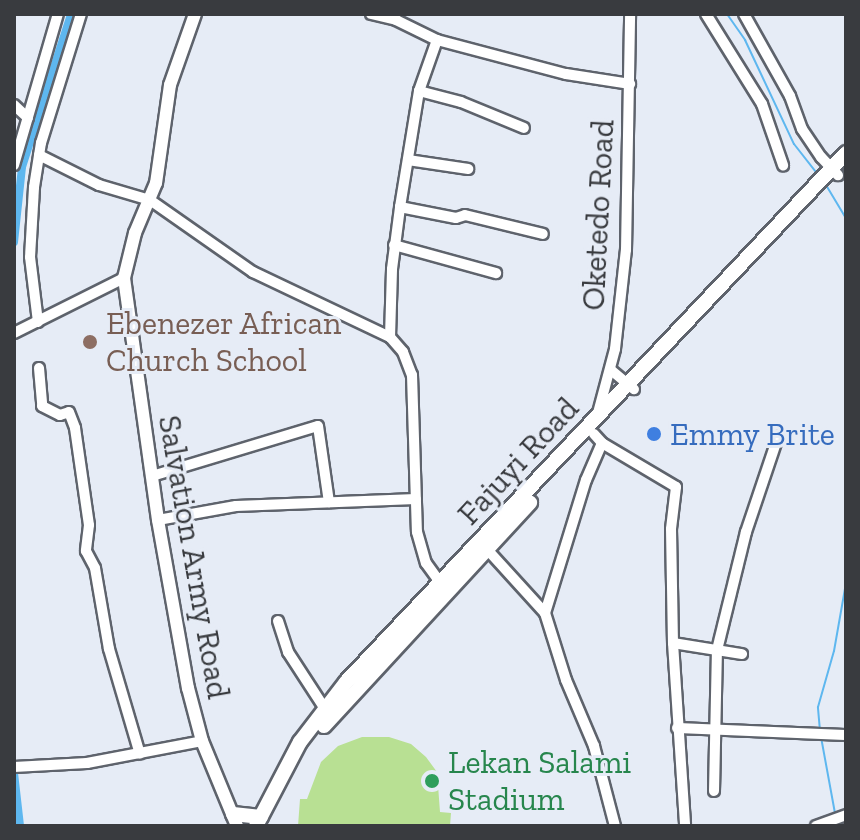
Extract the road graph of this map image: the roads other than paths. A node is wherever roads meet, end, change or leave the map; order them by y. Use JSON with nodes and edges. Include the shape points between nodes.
{"nodes":[{"id":1,"x":58,"y":14,"type":"edge"},
{"id":2,"x":81,"y":14,"type":"edge"},
{"id":3,"x":195,"y":14,"type":"edge"},
{"id":4,"x":371,"y":14,"type":"edge"},
{"id":5,"x":630,"y":14,"type":"edge"},
{"id":6,"x":706,"y":14,"type":"edge"},
{"id":7,"x":744,"y":14,"type":"edge"},
{"id":8,"x":437,"y":40,"type":"junction"},
{"id":9,"x":630,"y":84,"type":"junction"},
{"id":10,"x":419,"y":91,"type":"junction"},
{"id":11,"x":14,"y":105,"type":"edge"},
{"id":12,"x":28,"y":118,"type":"junction"},
{"id":13,"x":524,"y":128,"type":"dead end"},
{"id":14,"x":846,"y":153,"type":"edge"},
{"id":15,"x":39,"y":155,"type":"junction"},
{"id":16,"x":408,"y":160,"type":"junction"},
{"id":17,"x":14,"y":165,"type":"edge"},
{"id":18,"x":783,"y":165,"type":"dead end"},
{"id":19,"x":468,"y":169,"type":"dead end"},
{"id":20,"x":834,"y":173,"type":"edge"},
{"id":21,"x":150,"y":200,"type":"junction"},
{"id":22,"x":400,"y":207,"type":"junction"},
{"id":23,"x":543,"y":234,"type":"dead end"},
{"id":24,"x":394,"y":245,"type":"junction"},
{"id":25,"x":496,"y":273,"type":"dead end"},
{"id":26,"x":124,"y":278,"type":"junction"},
{"id":27,"x":38,"y":322,"type":"junction"},
{"id":28,"x":14,"y":333,"type":"edge"},
{"id":29,"x":390,"y":337,"type":"junction"},
{"id":30,"x":39,"y":368,"type":"dead end"},
{"id":31,"x":611,"y":370,"type":"junction"},
{"id":32,"x":631,"y":387,"type":"junction"},
{"id":33,"x":597,"y":417,"type":"junction"},
{"id":34,"x":778,"y":437,"type":"dead end"},
{"id":35,"x":598,"y":438,"type":"junction"},
{"id":36,"x":152,"y":476,"type":"junction"},
{"id":37,"x":416,"y":499,"type":"junction"},
{"id":38,"x":329,"y":502,"type":"junction"},
{"id":39,"x":158,"y":520,"type":"junction"},
{"id":40,"x":484,"y":546,"type":"junction"},
{"id":41,"x":444,"y":588,"type":"junction"},
{"id":42,"x":545,"y":613,"type":"junction"},
{"id":43,"x":278,"y":621,"type":"dead end"},
{"id":44,"x":673,"y":643,"type":"junction"},
{"id":45,"x":717,"y":650,"type":"junction"},
{"id":46,"x":742,"y":654,"type":"dead end"},
{"id":47,"x":325,"y":709,"type":"junction"},
{"id":48,"x":677,"y":728,"type":"junction"},
{"id":49,"x":717,"y":730,"type":"junction"},
{"id":50,"x":846,"y":735,"type":"edge"},
{"id":51,"x":202,"y":741,"type":"junction"},
{"id":52,"x":140,"y":754,"type":"junction"},
{"id":53,"x":14,"y":767,"type":"edge"},
{"id":54,"x":714,"y":791,"type":"dead end"},
{"id":55,"x":840,"y":816,"type":"edge"},
{"id":56,"x":235,"y":820,"type":"edge"},
{"id":57,"x":261,"y":823,"type":"edge"},
{"id":58,"x":615,"y":826,"type":"edge"},
{"id":59,"x":685,"y":826,"type":"edge"},
{"id":60,"x":816,"y":826,"type":"edge"}],
"edges":[{"from":1,"to":12,"type":"street"},
{"from":2,"to":15,"type":"street"},
{"from":3,"to":21,"type":"main road","name":"Salvation Army Road","via":[[170,85],[161,161]]},
{"from":4,"to":8,"type":"street"},
{"from":5,"to":9,"type":"street","name":"Oketedo Road"},
{"from":6,"to":18,"type":"street","via":[[762,104]]},
{"from":7,"to":20,"type":"street","via":[[790,96],[802,129]]},
{"from":8,"to":9,"type":"street","via":[[566,74]]},
{"from":8,"to":10,"type":"street"},
{"from":9,"to":31,"type":"street","name":"Oketedo Road","via":[[626,250]]},
{"from":10,"to":13,"type":"street"},
{"from":10,"to":16,"type":"street"},
{"from":11,"to":12,"type":"street"},
{"from":12,"to":17,"type":"street"},
{"from":14,"to":20,"type":"highway","name":"Fajuyi Road"},
{"from":15,"to":21,"type":"street","via":[[99,185]]},
{"from":15,"to":27,"type":"street","via":[[30,257]]},
{"from":16,"to":19,"type":"street"},
{"from":16,"to":22,"type":"street"},
{"from":20,"to":32,"type":"highway","name":"Fajuyi Road"},
{"from":21,"to":26,"type":"main road","name":"Salvation Army Road","via":[[130,247]]},
{"from":21,"to":29,"type":"street","via":[[253,272]]},
{"from":22,"to":23,"type":"street","via":[[456,218],[465,215]]},
{"from":22,"to":24,"type":"street"},
{"from":24,"to":25,"type":"street"},
{"from":24,"to":29,"type":"street"},
{"from":26,"to":27,"type":"street"},
{"from":26,"to":36,"type":"main road","name":"Salvation Army Road"},
{"from":27,"to":28,"type":"street"},
{"from":29,"to":37,"type":"street","via":[[410,362]]},
{"from":30,"to":52,"type":"street","via":[[42,406],[60,415],[69,412],[75,428],[89,525],[86,551],[95,568],[109,649]]},
{"from":31,"to":32,"type":"street"},
{"from":31,"to":33,"type":"street","name":"Oketedo Road"},
{"from":32,"to":33,"type":"highway","name":"Fajuyi Road"},
{"from":32,"to":35,"type":"highway","name":"Fajuyi Road"},
{"from":33,"to":40,"type":"highway","name":"Fajuyi Road"},
{"from":34,"to":45,"type":"street","via":[[746,532]]},
{"from":35,"to":40,"type":"highway","name":"Fajuyi Road"},
{"from":35,"to":42,"type":"street"},
{"from":35,"to":44,"type":"street","via":[[676,487],[671,529]]},
{"from":36,"to":38,"type":"street","via":[[318,426]]},
{"from":36,"to":39,"type":"main road","name":"Salvation Army Road"},
{"from":37,"to":38,"type":"street"},
{"from":37,"to":41,"type":"street","via":[[420,548]]},
{"from":38,"to":39,"type":"street","via":[[236,506]]},
{"from":39,"to":51,"type":"main road","name":"Salvation Army Road"},
{"from":40,"to":41,"type":"highway","name":"Fajuyi Road"},
{"from":40,"to":42,"type":"street"},
{"from":41,"to":47,"type":"highway","name":"Fajuyi Road"},
{"from":41,"to":57,"type":"highway","name":"Fajuyi Road","via":[[306,749]]},
{"from":42,"to":58,"type":"street","via":[[597,756]]},
{"from":43,"to":47,"type":"street","via":[[288,652]]},
{"from":44,"to":45,"type":"street"},
{"from":44,"to":48,"type":"street"},
{"from":45,"to":46,"type":"street"},
{"from":45,"to":49,"type":"street"},
{"from":47,"to":57,"type":"highway","name":"Fajuyi Road","via":[[288,762]]},
{"from":48,"to":49,"type":"street"},
{"from":48,"to":59,"type":"street"},
{"from":49,"to":50,"type":"street"},
{"from":49,"to":54,"type":"street"},
{"from":51,"to":52,"type":"street"},
{"from":51,"to":56,"type":"main road","name":"Salvation Army Road"},
{"from":52,"to":53,"type":"street"},
{"from":55,"to":60,"type":"street"},
{"from":56,"to":57,"type":"highway"}]}
